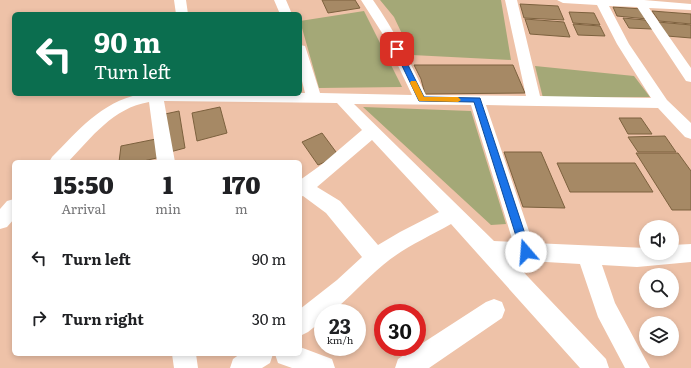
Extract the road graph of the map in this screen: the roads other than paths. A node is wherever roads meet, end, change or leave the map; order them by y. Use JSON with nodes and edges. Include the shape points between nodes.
{"nodes":[{"id":1,"x":180,"y":0,"type":"edge"},
{"id":2,"x":280,"y":0,"type":"edge"},
{"id":3,"x":367,"y":0,"type":"edge"},
{"id":4,"x":511,"y":0,"type":"edge"},
{"id":5,"x":563,"y":0,"type":"edge"},
{"id":6,"x":601,"y":1,"type":"edge"},
{"id":7,"x":639,"y":2,"type":"edge"},
{"id":8,"x":691,"y":7,"type":"edge"},
{"id":9,"x":182,"y":12,"type":"edge"},
{"id":10,"x":285,"y":12,"type":"edge"},
{"id":11,"x":302,"y":56,"type":"edge"},
{"id":12,"x":691,"y":78,"type":"edge"},
{"id":13,"x":156,"y":96,"type":"joint"},
{"id":14,"x":233,"y":96,"type":"edge"},
{"id":15,"x":314,"y":98,"type":"junction"},
{"id":16,"x":340,"y":98,"type":"junction"},
{"id":17,"x":421,"y":99,"type":"junction"},
{"id":18,"x":477,"y":100,"type":"junction"},
{"id":19,"x":534,"y":101,"type":"junction"},
{"id":20,"x":662,"y":103,"type":"junction"},
{"id":21,"x":372,"y":131,"type":"junction"},
{"id":22,"x":691,"y":133,"type":"edge"},
{"id":23,"x":60,"y":160,"type":"edge"},
{"id":24,"x":166,"y":160,"type":"edge"},
{"id":25,"x":302,"y":189,"type":"edge"},
{"id":26,"x":12,"y":209,"type":"edge"},
{"id":27,"x":453,"y":214,"type":"junction"},
{"id":28,"x":0,"y":221,"type":"edge"},
{"id":29,"x":489,"y":250,"type":"junction"},
{"id":30,"x":526,"y":252,"type":"junction"},
{"id":31,"x":691,"y":253,"type":"edge"},
{"id":32,"x":588,"y":256,"type":"junction"},
{"id":33,"x":376,"y":258,"type":"junction"},
{"id":34,"x":494,"y":310,"type":"dead end"},
{"id":35,"x":302,"y":322,"type":"edge"},
{"id":36,"x":184,"y":356,"type":"edge"},
{"id":37,"x":258,"y":356,"type":"edge"},
{"id":38,"x":292,"y":356,"type":"edge"},
{"id":39,"x":186,"y":368,"type":"edge"},
{"id":40,"x":242,"y":368,"type":"edge"},
{"id":41,"x":323,"y":368,"type":"edge"},
{"id":42,"x":407,"y":368,"type":"edge"},
{"id":43,"x":597,"y":368,"type":"edge"},
{"id":44,"x":638,"y":368,"type":"edge"}],
"edges":[{"from":1,"to":9,"type":"street"},
{"from":2,"to":10,"type":"street"},
{"from":3,"to":17,"type":"street","via":[[397,49]]},
{"from":4,"to":19,"type":"street"},
{"from":5,"to":6,"type":"street"},
{"from":6,"to":7,"type":"street"},
{"from":6,"to":20,"type":"street","via":[[623,44]]},
{"from":7,"to":8,"type":"street"},
{"from":7,"to":12,"type":"street"},
{"from":11,"to":15,"type":"street"},
{"from":13,"to":23,"type":"street","via":[[118,106],[103,117]]},
{"from":13,"to":24,"type":"street"},
{"from":14,"to":15,"type":"street"},
{"from":15,"to":16,"type":"street"},
{"from":16,"to":17,"type":"street"},
{"from":16,"to":21,"type":"street"},
{"from":17,"to":18,"type":"street"},
{"from":18,"to":19,"type":"street"},
{"from":18,"to":30,"type":"street"},
{"from":19,"to":20,"type":"street"},
{"from":20,"to":22,"type":"street"},
{"from":21,"to":25,"type":"street"},
{"from":21,"to":27,"type":"street"},
{"from":25,"to":33,"type":"street","via":[[333,208]]},
{"from":26,"to":28,"type":"street"},
{"from":27,"to":29,"type":"street"},
{"from":27,"to":33,"type":"street"},
{"from":29,"to":30,"type":"street"},
{"from":29,"to":43,"type":"street"},
{"from":30,"to":32,"type":"street"},
{"from":31,"to":32,"type":"street","via":[[637,258]]},
{"from":32,"to":44,"type":"street","via":[[606,309]]},
{"from":33,"to":35,"type":"street"},
{"from":34,"to":42,"type":"street"},
{"from":36,"to":39,"type":"street"},
{"from":37,"to":40,"type":"street"},
{"from":38,"to":41,"type":"street"}]}
